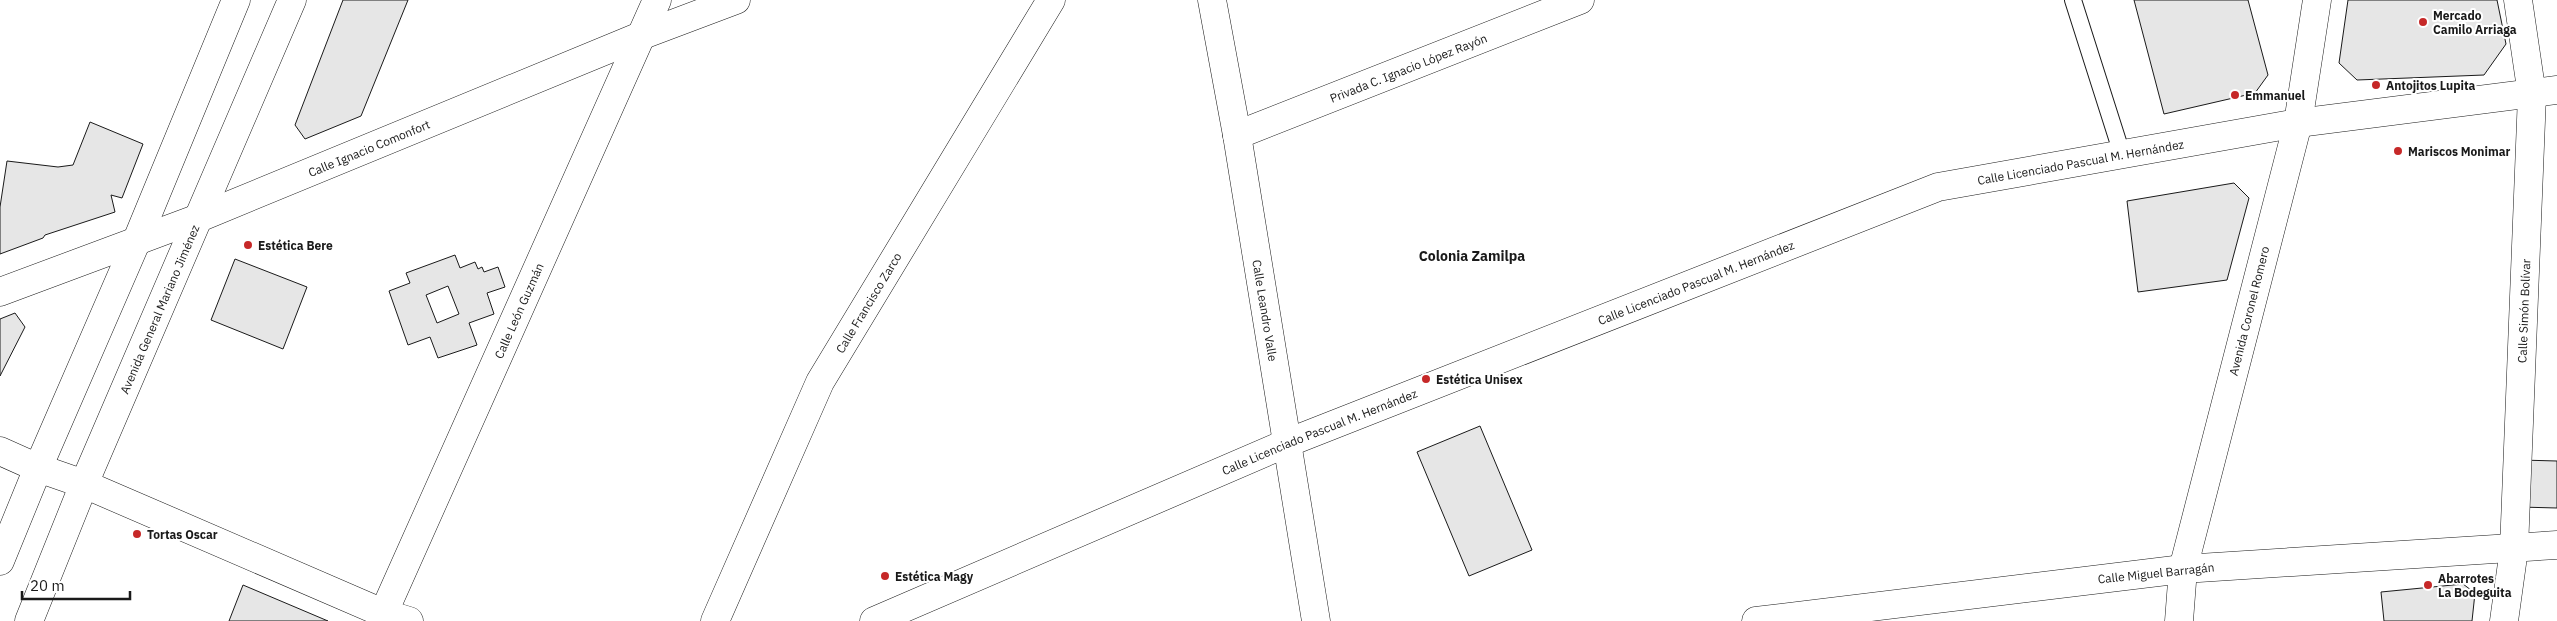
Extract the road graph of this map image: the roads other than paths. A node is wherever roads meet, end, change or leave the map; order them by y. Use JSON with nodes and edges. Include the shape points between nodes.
{"nodes":[{"id":1,"x":236,"y":0,"type":"edge"},
{"id":2,"x":292,"y":0,"type":"edge"},
{"id":3,"x":657,"y":0,"type":"edge"},
{"id":4,"x":736,"y":0,"type":"edge"},
{"id":5,"x":1051,"y":0,"type":"edge"},
{"id":6,"x":1212,"y":0,"type":"edge"},
{"id":7,"x":1580,"y":0,"type":"edge"},
{"id":8,"x":2073,"y":0,"type":"edge"},
{"id":9,"x":2317,"y":0,"type":"edge"},
{"id":10,"x":2518,"y":0,"type":"edge"},
{"id":11,"x":643,"y":35,"type":"junction"},
{"id":12,"x":2545,"y":92,"type":"edge"},
{"id":13,"x":2298,"y":123,"type":"junction"},
{"id":14,"x":1237,"y":135,"type":"junction"},
{"id":15,"x":2122,"y":154,"type":"junction"},
{"id":16,"x":200,"y":217,"type":"junction"},
{"id":17,"x":137,"y":240,"type":"junction"},
{"id":18,"x":0,"y":292,"type":"edge"},
{"id":19,"x":1287,"y":443,"type":"junction"},
{"id":20,"x":0,"y":451,"type":"edge"},
{"id":21,"x":38,"y":468,"type":"junction"},
{"id":22,"x":84,"y":484,"type":"junction"},
{"id":23,"x":2557,"y":545,"type":"edge"},
{"id":24,"x":2514,"y":549,"type":"junction"},
{"id":25,"x":0,"y":561,"type":"edge"},
{"id":26,"x":2183,"y":569,"type":"junction"},
{"id":27,"x":382,"y":617,"type":"edge"},
{"id":28,"x":29,"y":621,"type":"edge"},
{"id":29,"x":409,"y":621,"type":"edge"},
{"id":30,"x":715,"y":621,"type":"edge"},
{"id":31,"x":874,"y":621,"type":"edge"},
{"id":32,"x":1316,"y":621,"type":"edge"},
{"id":33,"x":1756,"y":621,"type":"edge"},
{"id":34,"x":2180,"y":621,"type":"edge"},
{"id":35,"x":2504,"y":621,"type":"edge"}],
"edges":[{"from":1,"to":17,"type":"street"},
{"from":2,"to":16,"type":"street","name":"Avenida General Mariano Jiménez"},
{"from":3,"to":11,"type":"street","name":"Calle León Guzmán"},
{"from":4,"to":11,"type":"street","name":"Calle Ignacio Comonfort"},
{"from":5,"to":30,"type":"street","name":"Calle Francisco Zarco","via":[[820,382]]},
{"from":6,"to":14,"type":"street","name":"Calle Leandro Valle"},
{"from":7,"to":14,"type":"street","name":"Privada C. Ignacio López Rayón"},
{"from":8,"to":15,"type":"lane"},
{"from":9,"to":13,"type":"street","name":"Avenida Coronel Romero"},
{"from":10,"to":12,"type":"street","name":"Calle Simón Bolívar"},
{"from":11,"to":16,"type":"street","name":"Calle Ignacio Comonfort"},
{"from":11,"to":27,"type":"street","name":"Calle León Guzmán"},
{"from":12,"to":13,"type":"street","name":"Calle Licenciado Pascual M. Hernández"},
{"from":12,"to":24,"type":"street","name":"Calle Simón Bolívar"},
{"from":13,"to":15,"type":"street","name":"Calle Licenciado Pascual M. Hernández"},
{"from":13,"to":26,"type":"street","name":"Avenida Coronel Romero"},
{"from":14,"to":19,"type":"street","name":"Calle Leandro Valle"},
{"from":15,"to":19,"type":"street","name":"Calle Licenciado Pascual M. Hernández","via":[[1938,187]]},
{"from":16,"to":17,"type":"street","name":"Calle Ignacio Comonfort"},
{"from":16,"to":22,"type":"street","name":"Avenida General Mariano Jiménez"},
{"from":17,"to":18,"type":"street","name":"Calle Ignacio Comonfort"},
{"from":17,"to":21,"type":"street"},
{"from":19,"to":31,"type":"street","name":"Calle Licenciado Pascual M. Hernández"},
{"from":19,"to":32,"type":"street","name":"Calle Leandro Valle"},
{"from":20,"to":21,"type":"street"},
{"from":21,"to":22,"type":"street"},
{"from":21,"to":25,"type":"street"},
{"from":22,"to":27,"type":"street"},
{"from":22,"to":28,"type":"street","name":"Avenida General Mariano Jiménez"},
{"from":23,"to":24,"type":"street","name":"Calle Miguel Barragán"},
{"from":24,"to":26,"type":"street","name":"Calle Miguel Barragán"},
{"from":24,"to":35,"type":"street","name":"Calle Simón Bolívar"},
{"from":26,"to":33,"type":"street","name":"Calle Miguel Barragán"},
{"from":26,"to":34,"type":"street","name":"Avenida Coronel Romero"},
{"from":27,"to":29,"type":"street"}]}
